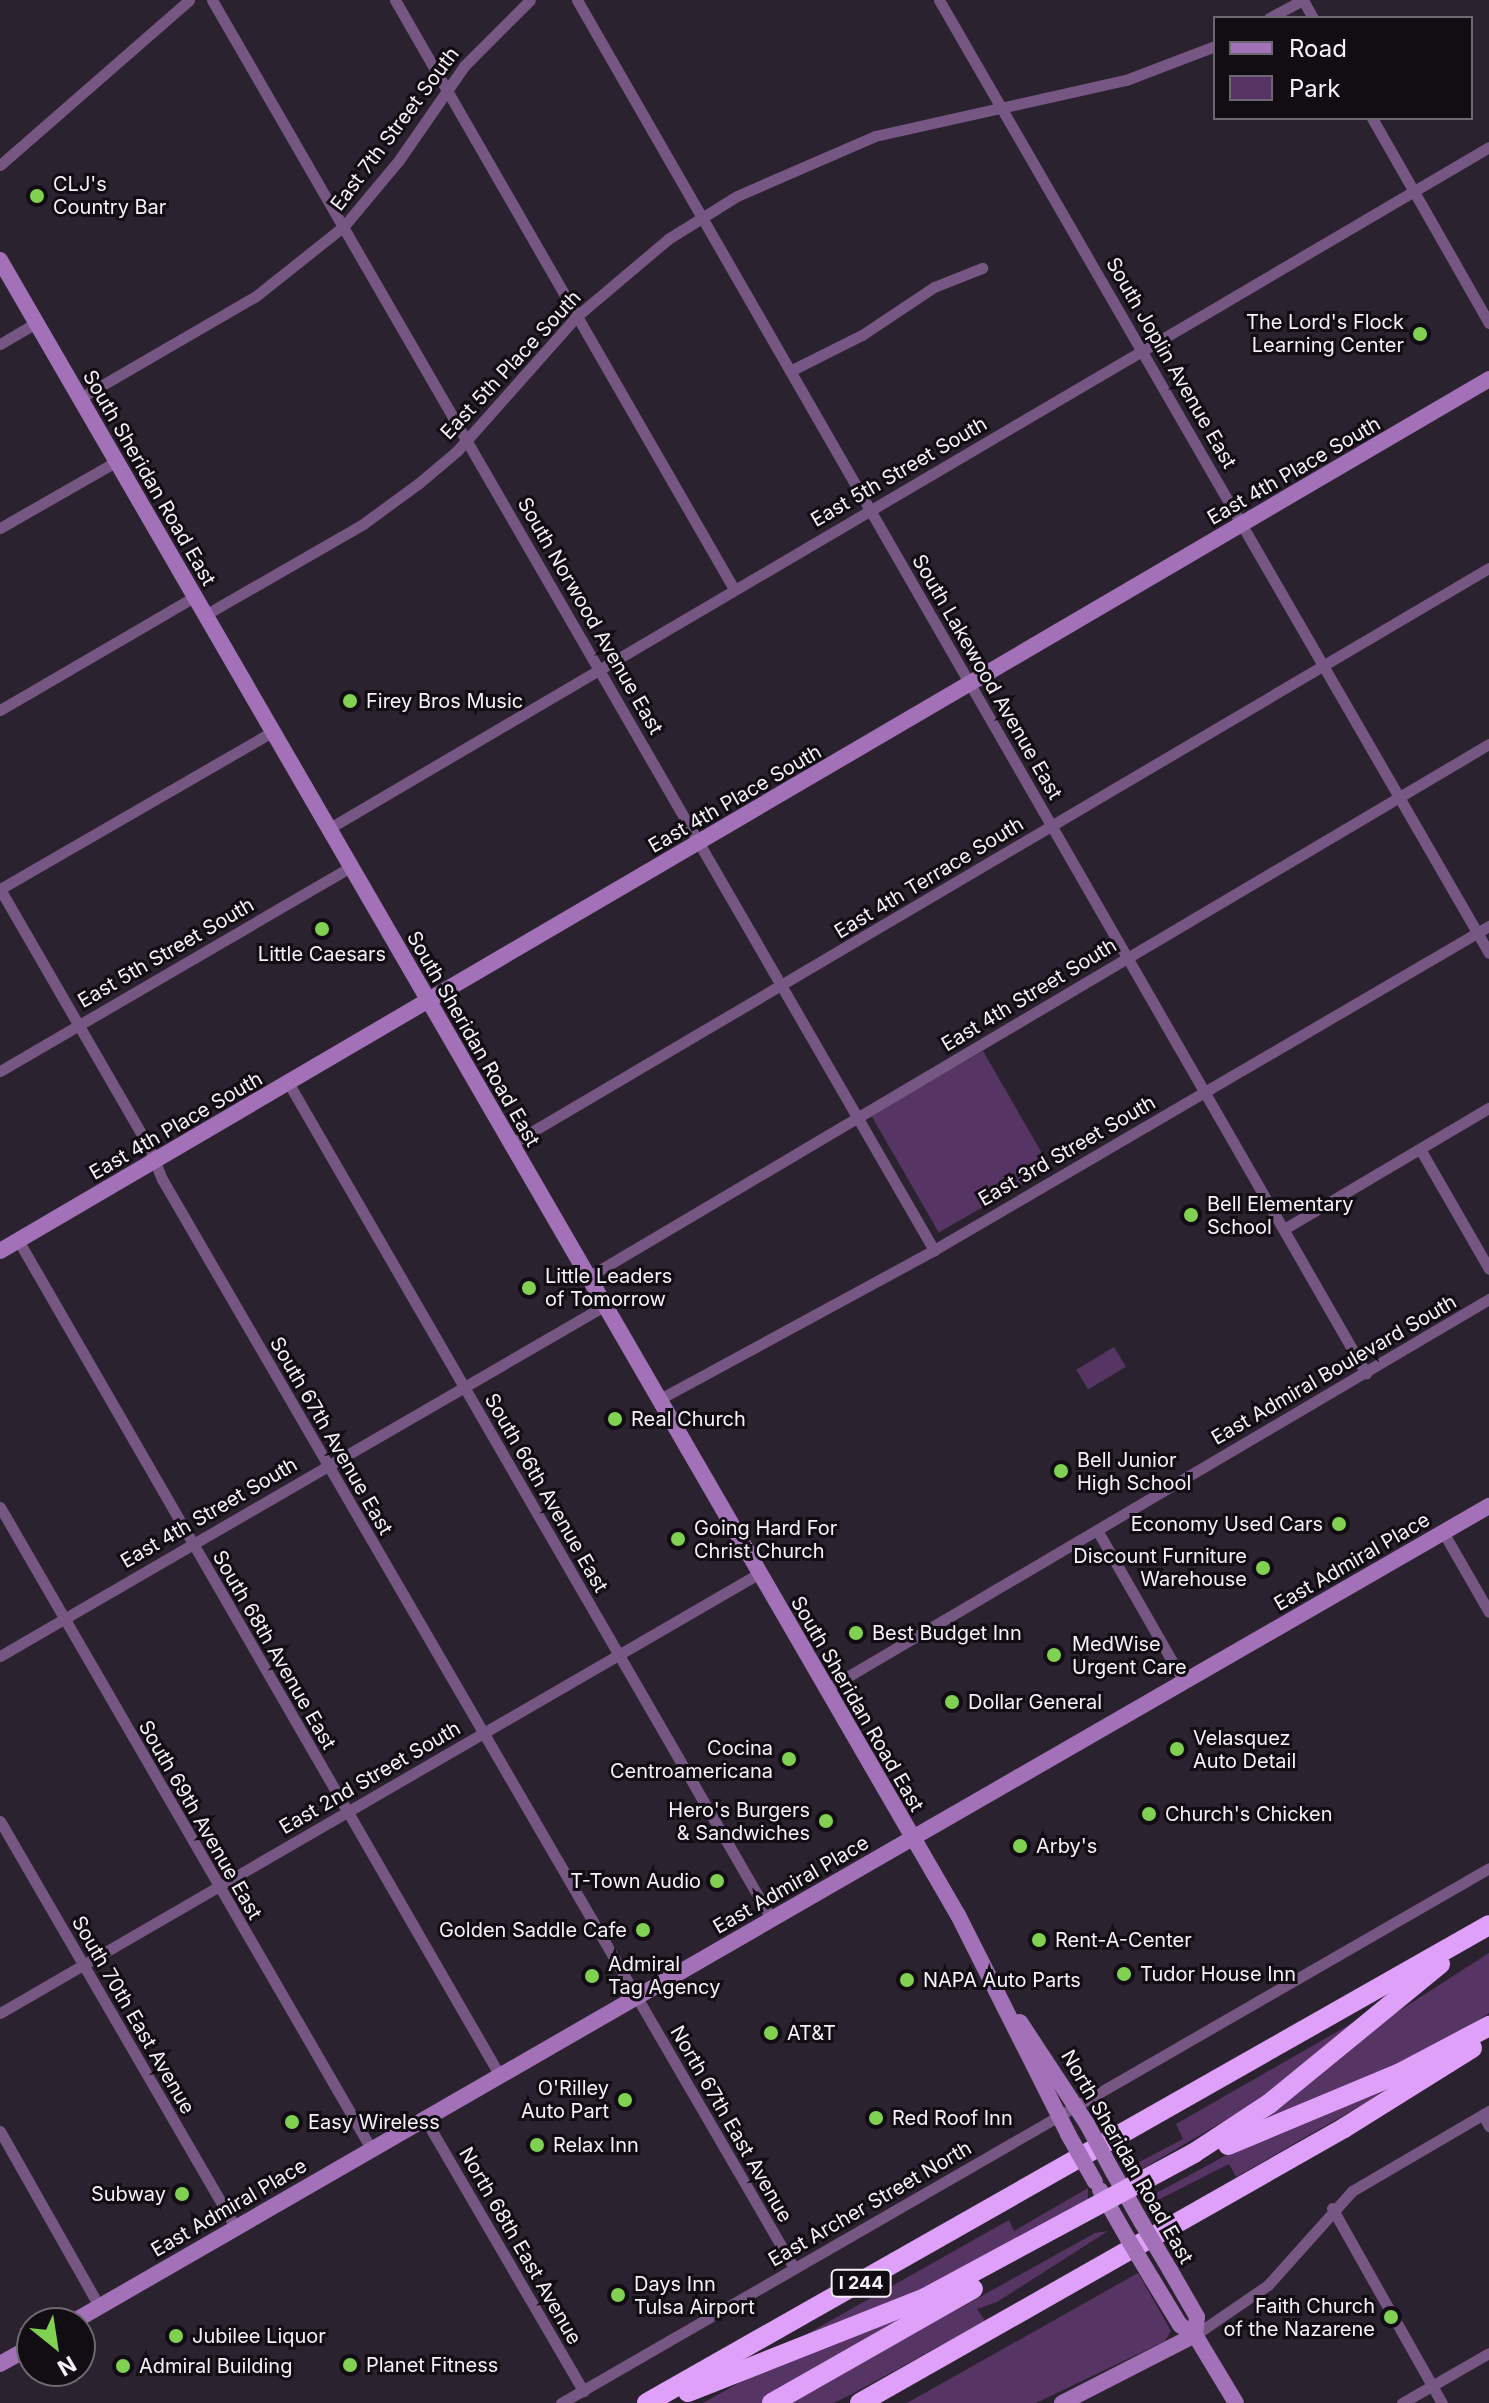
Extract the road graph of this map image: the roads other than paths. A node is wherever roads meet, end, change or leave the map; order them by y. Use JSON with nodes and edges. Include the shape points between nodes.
{"nodes":[{"id":1,"x":189,"y":0,"type":"edge"},
{"id":2,"x":212,"y":0,"type":"edge"},
{"id":3,"x":395,"y":0,"type":"edge"},
{"id":4,"x":530,"y":0,"type":"edge"},
{"id":5,"x":577,"y":0,"type":"edge"},
{"id":6,"x":939,"y":0,"type":"edge"},
{"id":7,"x":1303,"y":0,"type":"edge"},
{"id":8,"x":1273,"y":16,"type":"edge"},
{"id":9,"x":1213,"y":47,"type":"edge"},
{"id":10,"x":447,"y":89,"type":"junction"},
{"id":11,"x":1000,"y":106,"type":"junction"},
{"id":12,"x":1373,"y":120,"type":"edge"},
{"id":13,"x":1489,"y":147,"type":"edge"},
{"id":14,"x":0,"y":165,"type":"edge"},
{"id":15,"x":1414,"y":191,"type":"junction"},
{"id":16,"x":701,"y":217,"type":"junction"},
{"id":17,"x":344,"y":226,"type":"junction"},
{"id":18,"x":0,"y":260,"type":"edge"},
{"id":19,"x":982,"y":268,"type":"dead end"},
{"id":20,"x":577,"y":316,"type":"junction"},
{"id":21,"x":36,"y":323,"type":"junction"},
{"id":22,"x":1489,"y":323,"type":"edge"},
{"id":23,"x":0,"y":344,"type":"edge"},
{"id":24,"x":1141,"y":349,"type":"junction"},
{"id":25,"x":790,"y":371,"type":"junction"},
{"id":26,"x":1489,"y":379,"type":"edge"},
{"id":27,"x":80,"y":398,"type":"junction"},
{"id":28,"x":467,"y":439,"type":"junction"},
{"id":29,"x":117,"y":461,"type":"junction"},
{"id":30,"x":870,"y":510,"type":"junction"},
{"id":31,"x":1242,"y":524,"type":"junction"},
{"id":32,"x":0,"y":528,"type":"edge"},
{"id":33,"x":1489,"y":568,"type":"edge"},
{"id":34,"x":734,"y":589,"type":"junction"},
{"id":35,"x":194,"y":597,"type":"junction"},
{"id":36,"x":205,"y":615,"type":"junction"},
{"id":37,"x":1324,"y":666,"type":"junction"},
{"id":38,"x":599,"y":669,"type":"junction"},
{"id":39,"x":971,"y":684,"type":"junction"},
{"id":40,"x":0,"y":710,"type":"edge"},
{"id":41,"x":272,"y":732,"type":"junction"},
{"id":42,"x":1489,"y":744,"type":"edge"},
{"id":43,"x":1399,"y":797,"type":"junction"},
{"id":44,"x":1052,"y":825,"type":"junction"},
{"id":45,"x":328,"y":829,"type":"junction"},
{"id":46,"x":700,"y":843,"type":"junction"},
{"id":47,"x":350,"y":867,"type":"junction"},
{"id":48,"x":0,"y":889,"type":"edge"},
{"id":49,"x":1489,"y":926,"type":"edge"},
{"id":50,"x":1478,"y":933,"type":"junction"},
{"id":51,"x":1489,"y":953,"type":"edge"},
{"id":52,"x":1128,"y":958,"type":"junction"},
{"id":53,"x":781,"y":985,"type":"junction"},
{"id":54,"x":429,"y":1002,"type":"junction"},
{"id":55,"x":79,"y":1025,"type":"junction"},
{"id":56,"x":0,"y":1071,"type":"edge"},
{"id":57,"x":289,"y":1084,"type":"junction"},
{"id":58,"x":1205,"y":1091,"type":"junction"},
{"id":59,"x":1489,"y":1108,"type":"edge"},
{"id":60,"x":857,"y":1117,"type":"junction"},
{"id":61,"x":511,"y":1144,"type":"junction"},
{"id":62,"x":1420,"y":1149,"type":"junction"},
{"id":63,"x":155,"y":1162,"type":"junction"},
{"id":64,"x":1284,"y":1229,"type":"junction"},
{"id":65,"x":18,"y":1240,"type":"junction"},
{"id":66,"x":934,"y":1250,"type":"junction"},
{"id":67,"x":0,"y":1251,"type":"edge"},
{"id":68,"x":1489,"y":1269,"type":"edge"},
{"id":69,"x":588,"y":1277,"type":"junction"},
{"id":70,"x":1489,"y":1299,"type":"edge"},
{"id":71,"x":604,"y":1306,"type":"junction"},
{"id":72,"x":1366,"y":1373,"type":"junction"},
{"id":73,"x":464,"y":1386,"type":"junction"},
{"id":74,"x":658,"y":1400,"type":"junction"},
{"id":75,"x":328,"y":1465,"type":"junction"},
{"id":76,"x":1489,"y":1506,"type":"edge"},
{"id":77,"x":0,"y":1507,"type":"edge"},
{"id":78,"x":1097,"y":1530,"type":"junction"},
{"id":79,"x":1443,"y":1532,"type":"junction"},
{"id":80,"x":192,"y":1543,"type":"junction"},
{"id":81,"x":758,"y":1574,"type":"junction"},
{"id":82,"x":1489,"y":1612,"type":"edge"},
{"id":83,"x":65,"y":1619,"type":"junction"},
{"id":84,"x":618,"y":1655,"type":"junction"},
{"id":85,"x":0,"y":1656,"type":"edge"},
{"id":86,"x":1184,"y":1682,"type":"junction"},
{"id":87,"x":825,"y":1690,"type":"junction"},
{"id":88,"x":482,"y":1733,"type":"junction"},
{"id":89,"x":346,"y":1812,"type":"junction"},
{"id":90,"x":0,"y":1821,"type":"edge"},
{"id":91,"x":912,"y":1837,"type":"junction"},
{"id":92,"x":1489,"y":1868,"type":"edge"},
{"id":93,"x":218,"y":1886,"type":"junction"},
{"id":94,"x":772,"y":1920,"type":"junction"},
{"id":95,"x":1489,"y":1925,"type":"edge"},
{"id":96,"x":1466,"y":1939,"type":"junction"},
{"id":97,"x":83,"y":1964,"type":"junction"},
{"id":98,"x":636,"y":1997,"type":"junction"},
{"id":99,"x":1006,"y":2005,"type":"junction"},
{"id":100,"x":0,"y":2013,"type":"edge"},
{"id":101,"x":1489,"y":2026,"type":"edge"},
{"id":102,"x":1489,"y":2037,"type":"edge"},
{"id":103,"x":500,"y":2076,"type":"junction"},
{"id":104,"x":1076,"y":2106,"type":"junction"},
{"id":105,"x":1058,"y":2117,"type":"junction"},
{"id":106,"x":1487,"y":2117,"type":"edge"},
{"id":107,"x":425,"y":2119,"type":"junction"},
{"id":108,"x":0,"y":2131,"type":"edge"},
{"id":109,"x":372,"y":2150,"type":"junction"},
{"id":110,"x":1118,"y":2201,"type":"junction"},
{"id":111,"x":1332,"y":2208,"type":"junction"},
{"id":112,"x":236,"y":2228,"type":"junction"},
{"id":113,"x":794,"y":2268,"type":"junction"},
{"id":114,"x":99,"y":2306,"type":"junction"},
{"id":115,"x":96,"y":2308,"type":"edge"},
{"id":116,"x":1195,"y":2335,"type":"junction"},
{"id":117,"x":1489,"y":2353,"type":"edge"},
{"id":118,"x":1432,"y":2387,"type":"junction"},
{"id":119,"x":583,"y":2391,"type":"junction"},
{"id":120,"x":561,"y":2403,"type":"edge"},
{"id":121,"x":647,"y":2403,"type":"edge"},
{"id":122,"x":660,"y":2403,"type":"edge"},
{"id":123,"x":772,"y":2403,"type":"edge"},
{"id":124,"x":860,"y":2403,"type":"edge"},
{"id":125,"x":1062,"y":2403,"type":"edge"},
{"id":126,"x":1236,"y":2403,"type":"edge"},
{"id":127,"x":1402,"y":2403,"type":"edge"},
{"id":128,"x":1442,"y":2403,"type":"edge"}],
"edges":[{"from":1,"to":14,"type":"street"},
{"from":2,"to":17,"type":"street","name":"South Norwood Avenue East"},
{"from":3,"to":10,"type":"street"},
{"from":4,"to":10,"type":"street","name":"East 7th Street South","via":[[485,41]]},
{"from":5,"to":16,"type":"street","name":"South Lakewood Avenue East"},
{"from":6,"to":11,"type":"street","name":"South Joplin Avenue East"},
{"from":7,"to":8,"type":"street"},
{"from":9,"to":11,"type":"street","name":"East 5th Place South","via":[[1126,80]]},
{"from":10,"to":17,"type":"street","name":"East 7th Street South","via":[[399,160]]},
{"from":10,"to":20,"type":"street"},
{"from":11,"to":16,"type":"street","name":"East 5th Place South","via":[[832,152],[775,175]]},
{"from":11,"to":24,"type":"street","name":"South Joplin Avenue East"},
{"from":12,"to":15,"type":"street"},
{"from":13,"to":15,"type":"street","name":"East 5th Street South"},
{"from":15,"to":22,"type":"street"},
{"from":15,"to":24,"type":"street","name":"East 5th Street South"},
{"from":16,"to":20,"type":"street","name":"East 5th Place South"},
{"from":16,"to":25,"type":"street","name":"South Lakewood Avenue East"},
{"from":17,"to":27,"type":"street","name":"East 7th Street South","via":[[256,296]]},
{"from":17,"to":28,"type":"street","name":"South Norwood Avenue East"},
{"from":18,"to":21,"type":"main road","name":"South Sheridan Road East"},
{"from":19,"to":25,"type":"street","via":[[934,287],[862,335]]},
{"from":20,"to":28,"type":"street","name":"East 5th Place South"},
{"from":20,"to":34,"type":"street"},
{"from":21,"to":23,"type":"street"},
{"from":21,"to":27,"type":"main road","name":"South Sheridan Road East"},
{"from":24,"to":30,"type":"street","name":"East 5th Street South"},
{"from":24,"to":31,"type":"street","name":"South Joplin Avenue East"},
{"from":25,"to":30,"type":"street","name":"South Lakewood Avenue East"},
{"from":26,"to":31,"type":"main road","name":"East 4th Place South"},
{"from":27,"to":29,"type":"main road","name":"South Sheridan Road East"},
{"from":28,"to":36,"type":"street","name":"East 5th Place South","via":[[363,524]]},
{"from":28,"to":38,"type":"street","name":"South Norwood Avenue East"},
{"from":29,"to":32,"type":"street"},
{"from":29,"to":35,"type":"main road","name":"South Sheridan Road East"},
{"from":30,"to":34,"type":"street","name":"East 5th Street South"},
{"from":30,"to":39,"type":"street","name":"South Lakewood Avenue East"},
{"from":31,"to":37,"type":"street","name":"South Joplin Avenue East"},
{"from":31,"to":39,"type":"main road","name":"East 4th Place South"},
{"from":33,"to":37,"type":"street","name":"East 4th Terrace South"},
{"from":34,"to":38,"type":"street","name":"East 5th Street South"},
{"from":35,"to":36,"type":"main road","name":"South Sheridan Road East"},
{"from":35,"to":40,"type":"street"},
{"from":36,"to":41,"type":"main road","name":"South Sheridan Road East"},
{"from":37,"to":43,"type":"street","name":"South Joplin Avenue East"},
{"from":37,"to":44,"type":"street","name":"East 4th Terrace South"},
{"from":38,"to":45,"type":"street","name":"East 5th Street South"},
{"from":38,"to":46,"type":"street","name":"South Norwood Avenue East"},
{"from":39,"to":44,"type":"street","name":"South Lakewood Avenue East"},
{"from":39,"to":46,"type":"main road","name":"East 4th Place South"},
{"from":41,"to":45,"type":"main road","name":"South Sheridan Road East"},
{"from":41,"to":48,"type":"street"},
{"from":42,"to":43,"type":"street","name":"East 4th Street South"},
{"from":43,"to":50,"type":"street","name":"South Joplin Avenue East"},
{"from":43,"to":52,"type":"street","name":"East 4th Street South"},
{"from":44,"to":52,"type":"street","name":"South Lakewood Avenue East"},
{"from":44,"to":53,"type":"street","name":"East 4th Terrace South"},
{"from":45,"to":47,"type":"main road","name":"South Sheridan Road East"},
{"from":46,"to":53,"type":"street","name":"South Norwood Avenue East"},
{"from":46,"to":54,"type":"main road","name":"East 4th Place South"},
{"from":47,"to":54,"type":"main road","name":"South Sheridan Road East"},
{"from":47,"to":55,"type":"street","name":"East 5th Street South"},
{"from":48,"to":55,"type":"street","name":"South 67th Avenue East"},
{"from":49,"to":50,"type":"street","name":"East 3rd Street South"},
{"from":50,"to":51,"type":"street","name":"South Joplin Avenue East"},
{"from":50,"to":58,"type":"street","name":"East 3rd Street South"},
{"from":52,"to":58,"type":"street","name":"South Lakewood Avenue East"},
{"from":52,"to":60,"type":"street","name":"East 4th Street South"},
{"from":53,"to":60,"type":"street","name":"South Norwood Avenue East"},
{"from":53,"to":61,"type":"street","name":"East 4th Terrace South"},
{"from":54,"to":57,"type":"main road","name":"East 4th Place South"},
{"from":54,"to":61,"type":"main road","name":"South Sheridan Road East"},
{"from":55,"to":56,"type":"street","name":"East 5th Street South"},
{"from":55,"to":63,"type":"street","name":"South 67th Avenue East"},
{"from":57,"to":63,"type":"main road","name":"East 4th Place South"},
{"from":57,"to":73,"type":"street","name":"South 66th Avenue East"},
{"from":58,"to":64,"type":"street","name":"South Lakewood Avenue East"},
{"from":58,"to":66,"type":"street","name":"East 3rd Street South"},
{"from":59,"to":62,"type":"street"},
{"from":60,"to":66,"type":"street","name":"South Norwood Avenue East"},
{"from":60,"to":69,"type":"street","name":"East 4th Street South"},
{"from":61,"to":69,"type":"main road","name":"South Sheridan Road East"},
{"from":62,"to":64,"type":"street"},
{"from":62,"to":68,"type":"street"},
{"from":63,"to":65,"type":"main road","name":"East 4th Place South"},
{"from":63,"to":75,"type":"street","name":"South 67th Avenue East"},
{"from":64,"to":72,"type":"street","name":"South Lakewood Avenue East"},
{"from":65,"to":67,"type":"main road","name":"East 4th Place South"},
{"from":65,"to":80,"type":"street","name":"South 68th Avenue East"},
{"from":66,"to":74,"type":"street","name":"East 3rd Street South"},
{"from":69,"to":71,"type":"main road","name":"South Sheridan Road East"},
{"from":70,"to":72,"type":"street","name":"East Admiral Boulevard South"},
{"from":71,"to":73,"type":"street","name":"East 4th Street South"},
{"from":71,"to":74,"type":"main road","name":"South Sheridan Road East"},
{"from":72,"to":78,"type":"street","name":"East Admiral Boulevard South"},
{"from":73,"to":75,"type":"street","name":"East 4th Street South"},
{"from":73,"to":84,"type":"street","name":"South 66th Avenue East"},
{"from":74,"to":81,"type":"main road","name":"South Sheridan Road East"},
{"from":75,"to":80,"type":"street","name":"East 4th Street South"},
{"from":75,"to":88,"type":"street","name":"South 67th Avenue East"},
{"from":76,"to":79,"type":"main road","name":"East Admiral Place"},
{"from":77,"to":83,"type":"street","name":"South 69th Avenue East"},
{"from":78,"to":86,"type":"street"},
{"from":78,"to":87,"type":"street","name":"East Admiral Boulevard South"},
{"from":79,"to":82,"type":"street"},
{"from":79,"to":86,"type":"main road","name":"East Admiral Place"},
{"from":80,"to":83,"type":"street","name":"East 4th Street South"},
{"from":80,"to":89,"type":"street","name":"South 68th Avenue East"},
{"from":81,"to":84,"type":"street","name":"East 2nd Street South"},
{"from":81,"to":87,"type":"main road","name":"South Sheridan Road East"},
{"from":83,"to":85,"type":"street","name":"East 4th Street South"},
{"from":83,"to":93,"type":"street","name":"South 69th Avenue East"},
{"from":84,"to":88,"type":"street","name":"East 2nd Street South"},
{"from":84,"to":94,"type":"street","name":"South 66th Avenue East"},
{"from":86,"to":91,"type":"main road","name":"East Admiral Place"},
{"from":87,"to":91,"type":"main road","name":"South Sheridan Road East"},
{"from":88,"to":89,"type":"street","name":"East 2nd Street South"},
{"from":88,"to":98,"type":"street","name":"South 67th Avenue East"},
{"from":89,"to":93,"type":"street","name":"East 2nd Street South"},
{"from":89,"to":103,"type":"street","name":"South 68th Avenue East"},
{"from":90,"to":97,"type":"street","name":"South 70th East Avenue"},
{"from":91,"to":94,"type":"main road","name":"East Admiral Place"},
{"from":91,"to":99,"type":"main road","name":"North Sheridan Road East"},
{"from":92,"to":104,"type":"street","name":"East Archer Street North"},
{"from":93,"to":97,"type":"street","name":"East 2nd Street South"},
{"from":93,"to":109,"type":"street","name":"South 69th Avenue East"},
{"from":94,"to":98,"type":"main road","name":"East Admiral Place"},
{"from":95,"to":96,"type":"highway","number":"I 244"},
{"from":96,"to":110,"type":"highway","via":[[1394,2006],[1269,2104]]},
{"from":96,"to":121,"type":"highway","number":"I 244"},
{"from":97,"to":100,"type":"street","name":"East 2nd Street South"},
{"from":97,"to":112,"type":"street","name":"South 70th East Avenue"},
{"from":98,"to":103,"type":"main road","name":"East Admiral Place"},
{"from":98,"to":113,"type":"street","name":"North 67th East Avenue"},
{"from":99,"to":104,"type":"main road","name":"North Sheridan Road East"},
{"from":99,"to":105,"type":"main road","name":"North Sheridan Road East"},
{"from":101,"to":110,"type":"highway","via":[[1400,2073],[1243,2137]]},
{"from":102,"to":124,"type":"highway","via":[[1344,2128]]},
{"from":103,"to":107,"type":"main road","name":"East Admiral Place"},
{"from":104,"to":105,"type":"street","name":"East Archer Street North"},
{"from":104,"to":110,"type":"main road","name":"North Sheridan Road East","bridge":true,"via":[[1113,2172]]},
{"from":105,"to":110,"type":"main road","name":"North Sheridan Road East","bridge":true,"via":[[1095,2182]]},
{"from":105,"to":113,"type":"street","name":"East Archer Street North"},
{"from":106,"to":111,"type":"street","via":[[1352,2191]]},
{"from":107,"to":109,"type":"main road","name":"East Admiral Place"},
{"from":107,"to":119,"type":"street","name":"North 68th East Avenue"},
{"from":108,"to":114,"type":"street"},
{"from":109,"to":112,"type":"main road","name":"East Admiral Place"},
{"from":110,"to":116,"type":"main road","name":"North Sheridan Road East","bridge":true,"via":[[1128,2239],[1180,2325]]},
{"from":110,"to":116,"type":"main road","name":"North Sheridan Road East","bridge":true,"via":[[1142,2223],[1170,2270],[1197,2317]]},
{"from":110,"to":122,"type":"highway","via":[[925,2298]]},
{"from":110,"to":123,"type":"highway"},
{"from":111,"to":116,"type":"street","via":[[1268,2285]]},
{"from":111,"to":118,"type":"street"},
{"from":112,"to":114,"type":"main road","name":"East Admiral Place"},
{"from":113,"to":119,"type":"street","name":"East Archer Street North"},
{"from":114,"to":115,"type":"main road","name":"East Admiral Place"},
{"from":116,"to":125,"type":"main road"},
{"from":116,"to":126,"type":"main road","name":"North Sheridan Road East"},
{"from":117,"to":118,"type":"street"},
{"from":118,"to":127,"type":"street"},
{"from":118,"to":128,"type":"street"},
{"from":119,"to":120,"type":"street","name":"East Archer Street North"}]}
